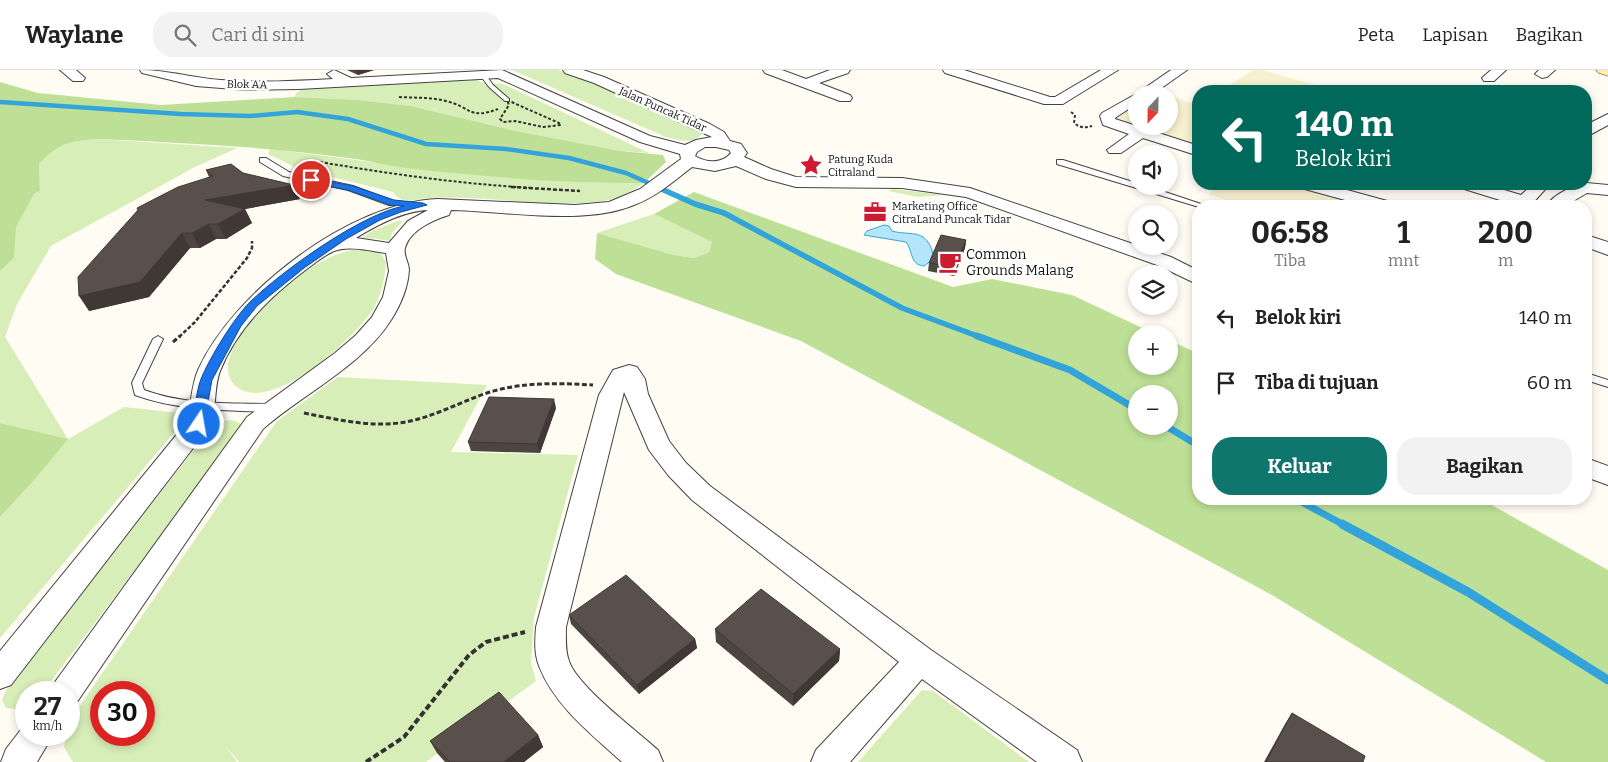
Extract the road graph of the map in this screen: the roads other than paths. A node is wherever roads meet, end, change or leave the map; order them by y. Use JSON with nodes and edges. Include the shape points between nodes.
{"nodes":[{"id":1,"x":147,"y":70,"type":"edge"},
{"id":2,"x":326,"y":70,"type":"edge"},
{"id":3,"x":453,"y":70,"type":"edge"},
{"id":4,"x":570,"y":70,"type":"edge"},
{"id":5,"x":585,"y":70,"type":"edge"},
{"id":6,"x":770,"y":70,"type":"edge"},
{"id":7,"x":843,"y":70,"type":"edge"},
{"id":8,"x":950,"y":70,"type":"edge"},
{"id":9,"x":1111,"y":70,"type":"edge"},
{"id":10,"x":1180,"y":70,"type":"edge"},
{"id":11,"x":1604,"y":70,"type":"edge"},
{"id":12,"x":1608,"y":71,"type":"edge"},
{"id":13,"x":492,"y":73,"type":"edge"},
{"id":14,"x":432,"y":77,"type":"junction"},
{"id":15,"x":599,"y":80,"type":"junction"},
{"id":16,"x":349,"y":82,"type":"junction"},
{"id":17,"x":807,"y":84,"type":"junction"},
{"id":18,"x":1157,"y":85,"type":"edge"},
{"id":19,"x":845,"y":98,"type":"dead end"},
{"id":20,"x":505,"y":102,"type":"road end"},
{"id":21,"x":1128,"y":103,"type":"edge"},
{"id":22,"x":1608,"y":118,"type":"edge"},
{"id":23,"x":1592,"y":128,"type":"edge"},
{"id":24,"x":1128,"y":129,"type":"edge"},
{"id":25,"x":1592,"y":132,"type":"edge"},
{"id":26,"x":1137,"y":135,"type":"edge"},
{"id":27,"x":1147,"y":135,"type":"edge"},
{"id":28,"x":1608,"y":135,"type":"edge"},
{"id":29,"x":724,"y":143,"type":"junction"},
{"id":30,"x":1192,"y":149,"type":"edge"},
{"id":31,"x":1115,"y":150,"type":"dead end"},
{"id":32,"x":689,"y":156,"type":"junction"},
{"id":33,"x":263,"y":160,"type":"dead end"},
{"id":34,"x":735,"y":160,"type":"junction"},
{"id":35,"x":1060,"y":162,"type":"dead end"},
{"id":36,"x":1128,"y":183,"type":"edge"},
{"id":37,"x":1592,"y":188,"type":"edge"},
{"id":38,"x":1328,"y":190,"type":"edge"},
{"id":39,"x":1483,"y":190,"type":"edge"},
{"id":40,"x":1536,"y":190,"type":"edge"},
{"id":41,"x":1581,"y":190,"type":"edge"},
{"id":42,"x":1608,"y":190,"type":"edge"},
{"id":43,"x":1167,"y":195,"type":"edge"},
{"id":44,"x":1363,"y":200,"type":"edge"},
{"id":45,"x":1511,"y":200,"type":"edge"},
{"id":46,"x":1526,"y":200,"type":"edge"},
{"id":47,"x":1561,"y":200,"type":"edge"},
{"id":48,"x":1192,"y":203,"type":"edge"},
{"id":49,"x":423,"y":205,"type":"junction"},
{"id":50,"x":459,"y":206,"type":"junction"},
{"id":51,"x":1592,"y":242,"type":"edge"},
{"id":52,"x":331,"y":246,"type":"junction"},
{"id":53,"x":394,"y":249,"type":"junction"},
{"id":54,"x":1608,"y":249,"type":"edge"},
{"id":55,"x":1192,"y":275,"type":"edge"},
{"id":56,"x":158,"y":339,"type":"dead end"},
{"id":57,"x":1592,"y":378,"type":"edge"},
{"id":58,"x":1608,"y":384,"type":"edge"},
{"id":59,"x":203,"y":404,"type":"junction"},
{"id":60,"x":271,"y":408,"type":"junction"},
{"id":61,"x":1592,"y":469,"type":"edge"},
{"id":62,"x":1608,"y":476,"type":"edge"},
{"id":63,"x":920,"y":660,"type":"junction"},
{"id":64,"x":0,"y":675,"type":"edge"},
{"id":65,"x":74,"y":681,"type":"edge"},
{"id":66,"x":646,"y":762,"type":"edge"},
{"id":67,"x":828,"y":762,"type":"edge"},
{"id":68,"x":1065,"y":762,"type":"edge"}],
"edges":[{"from":1,"to":16,"type":"street","name":"Blok AA","via":[[194,82],[229,85]]},
{"from":2,"to":16,"type":"street"},
{"from":3,"to":14,"type":"street"},
{"from":4,"to":15,"type":"street","name":"Jalan Puncak Tidar"},
{"from":5,"to":15,"type":"street","name":"Jalan Puncak Tidar"},
{"from":6,"to":17,"type":"street"},
{"from":7,"to":17,"type":"street"},
{"from":8,"to":9,"type":"street","via":[[1049,101],[1058,100]]},
{"from":10,"to":18,"type":"street"},
{"from":11,"to":12,"type":"street"},
{"from":13,"to":14,"type":"street"},
{"from":13,"to":20,"type":"lane","via":[[491,86]]},
{"from":13,"to":32,"type":"street"},
{"from":14,"to":16,"type":"street","name":"Blok AA"},
{"from":15,"to":29,"type":"street","name":"Jalan Puncak Tidar","via":[[705,127],[719,135]]},
{"from":17,"to":19,"type":"street"},
{"from":21,"to":24,"type":"street","via":[[1107,116],[1108,122]]},
{"from":22,"to":23,"type":"street"},
{"from":25,"to":28,"type":"street"},
{"from":26,"to":31,"type":"street"},
{"from":27,"to":30,"type":"street"},
{"from":29,"to":32,"type":"street","via":[[703,143]]},
{"from":29,"to":34,"type":"street","name":"Jalan Puncak Tidar","via":[[738,150]]},
{"from":32,"to":34,"type":"street","via":[[701,165]]},
{"from":32,"to":50,"type":"street","via":[[662,182],[630,201],[596,209]]},
{"from":33,"to":49,"type":"lane","via":[[286,174],[350,188],[392,203]]},
{"from":34,"to":55,"type":"street","via":[[796,182],[902,183],[970,193],[1164,261]]},
{"from":35,"to":36,"type":"lane"},
{"from":37,"to":42,"type":"street"},
{"from":38,"to":44,"type":"street"},
{"from":39,"to":45,"type":"street"},
{"from":40,"to":46,"type":"street"},
{"from":41,"to":47,"type":"street"},
{"from":43,"to":48,"type":"lane"},
{"from":49,"to":50,"type":"street"},
{"from":49,"to":52,"type":"street","via":[[377,218]]},
{"from":50,"to":53,"type":"street","via":[[416,222],[406,230]]},
{"from":51,"to":54,"type":"street"},
{"from":52,"to":53,"type":"street","via":[[354,243]]},
{"from":52,"to":59,"type":"street","via":[[275,286],[236,325],[206,380]]},
{"from":53,"to":60,"type":"street","via":[[399,269],[396,286],[377,323],[341,360]]},
{"from":56,"to":59,"type":"lane","via":[[138,384],[139,392],[152,398]]},
{"from":57,"to":58,"type":"lane"},
{"from":59,"to":60,"type":"lane"},
{"from":59,"to":64,"type":"street","via":[[199,424]]},
{"from":60,"to":65,"type":"street","via":[[255,422]]},
{"from":61,"to":62,"type":"street"},
{"from":63,"to":66,"type":"street","via":[[701,493],[658,444],[629,372],[621,375],[611,395],[551,627],[550,648],[555,666],[567,686]]},
{"from":63,"to":67,"type":"street"},
{"from":63,"to":68,"type":"street"}]}
